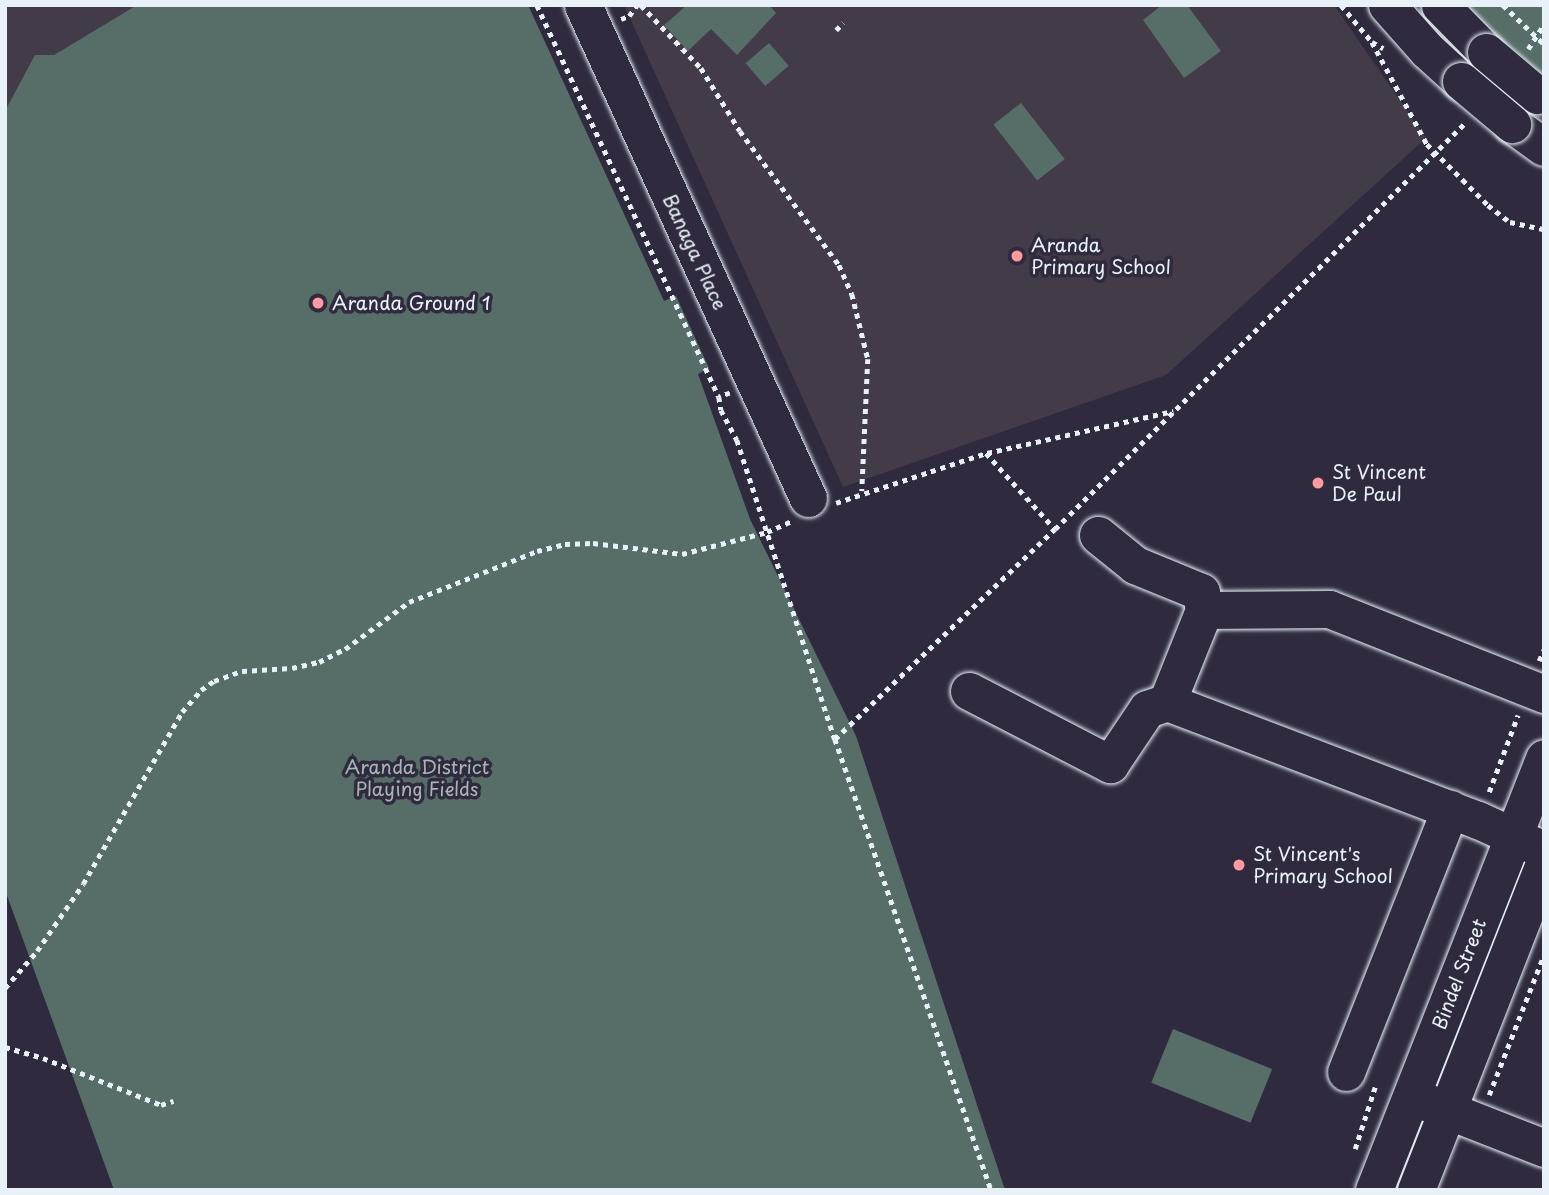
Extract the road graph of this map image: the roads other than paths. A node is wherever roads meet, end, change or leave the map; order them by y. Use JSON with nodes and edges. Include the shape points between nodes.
{"nodes":[{"id":1,"x":583,"y":5,"type":"edge"},
{"id":2,"x":1387,"y":5,"type":"edge"},
{"id":3,"x":1440,"y":5,"type":"edge"},
{"id":4,"x":1540,"y":97,"type":"edge"},
{"id":5,"x":1544,"y":147,"type":"edge"},
{"id":6,"x":808,"y":498,"type":"dead end"},
{"id":7,"x":1098,"y":535,"type":"dead end"},
{"id":8,"x":1204,"y":610,"type":"junction"},
{"id":9,"x":969,"y":691,"type":"dead end"},
{"id":10,"x":1544,"y":694,"type":"edge"},
{"id":11,"x":1167,"y":702,"type":"junction"},
{"id":12,"x":1544,"y":758,"type":"edge"},
{"id":13,"x":1450,"y":809,"type":"junction"},
{"id":14,"x":1528,"y":843,"type":"edge"},
{"id":15,"x":1544,"y":863,"type":"edge"},
{"id":16,"x":1346,"y":1072,"type":"dead end"},
{"id":17,"x":1411,"y":1096,"type":"junction"},
{"id":18,"x":1463,"y":1116,"type":"junction"},
{"id":19,"x":1544,"y":1148,"type":"edge"},
{"id":20,"x":1374,"y":1190,"type":"edge"},
{"id":21,"x":1416,"y":1190,"type":"edge"}],
"edges":[{"from":1,"to":6,"type":"street","name":"Banaga Place"},
{"from":2,"to":5,"type":"street","bridge":true,"via":[[1427,50]]},
{"from":3,"to":4,"type":"street","bridge":true},
{"from":7,"to":8,"type":"street","via":[[1135,565],[1201,592]]},
{"from":8,"to":10,"type":"street","via":[[1329,609]]},
{"from":8,"to":11,"type":"street"},
{"from":9,"to":11,"type":"street","via":[[1110,764],[1147,709]]},
{"from":11,"to":13,"type":"street"},
{"from":12,"to":14,"type":"street","name":"Bindel Street"},
{"from":13,"to":14,"type":"street"},
{"from":13,"to":16,"type":"street"},
{"from":14,"to":17,"type":"street","name":"Bindel Street"},
{"from":15,"to":18,"type":"street","name":"Bindel Street"},
{"from":17,"to":18,"type":"street"},
{"from":17,"to":20,"type":"street","name":"Bindel Street"},
{"from":18,"to":19,"type":"street"},
{"from":18,"to":21,"type":"street","name":"Bindel Street"}]}
